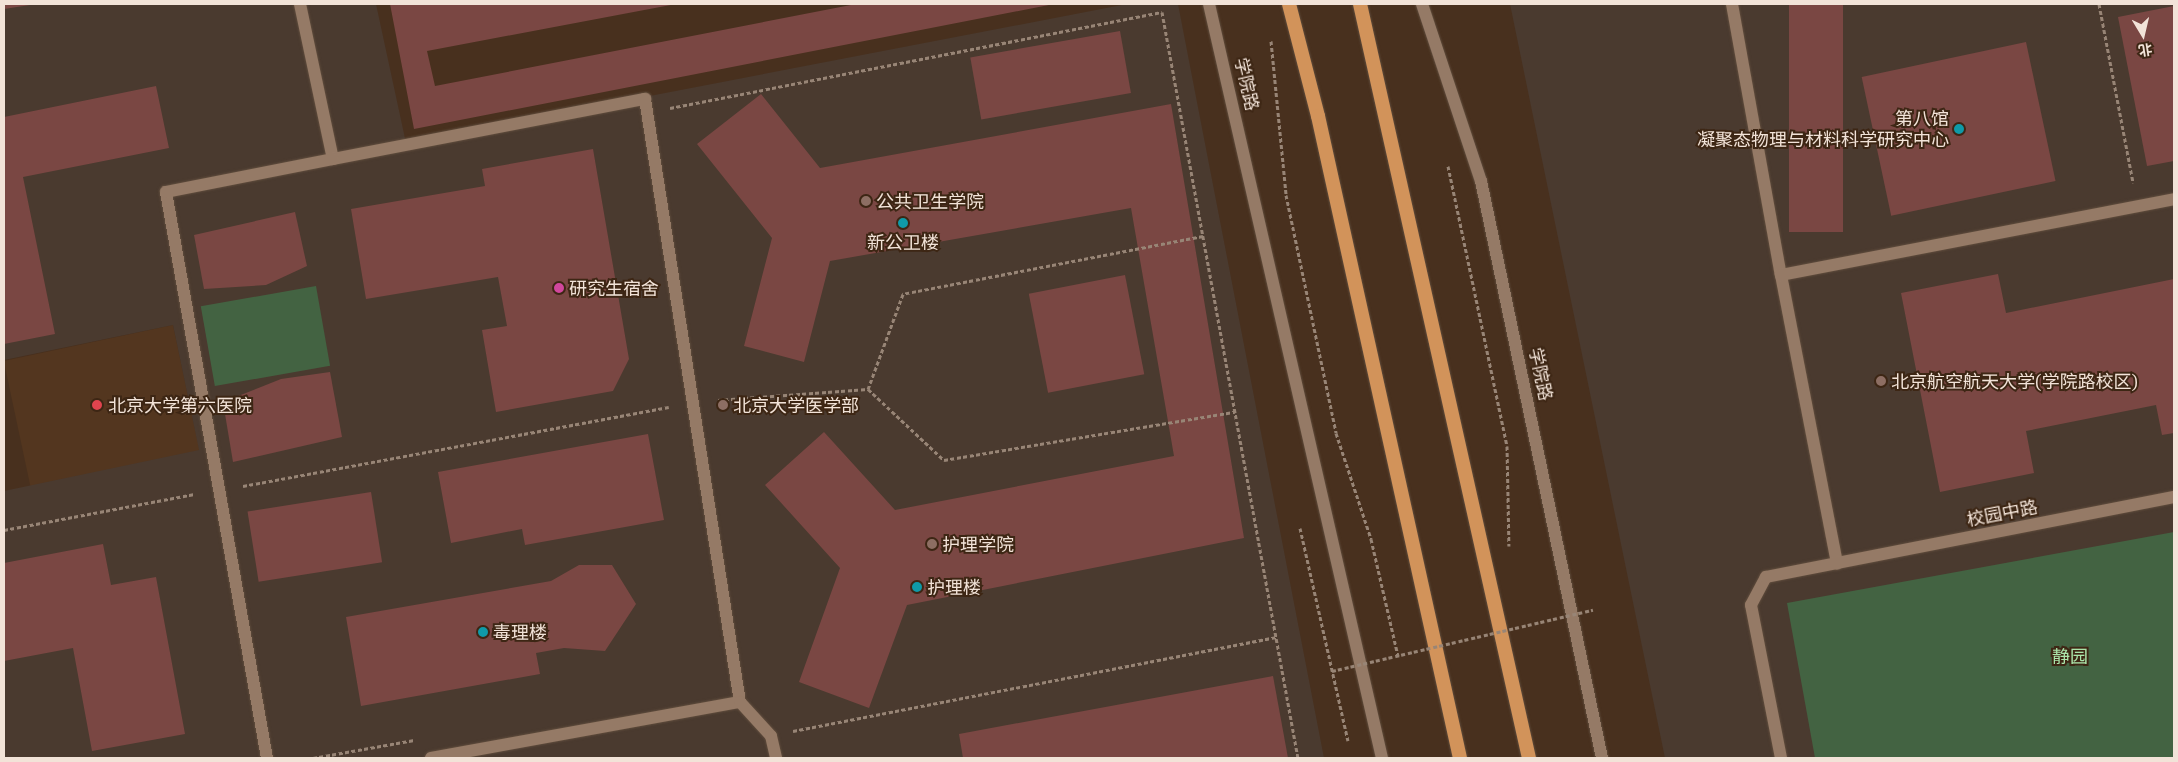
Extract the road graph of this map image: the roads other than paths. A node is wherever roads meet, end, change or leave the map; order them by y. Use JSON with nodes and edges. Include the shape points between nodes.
{"nodes":[{"id":1,"x":300,"y":4,"type":"edge"},
{"id":2,"x":1209,"y":4,"type":"edge"},
{"id":3,"x":1289,"y":4,"type":"edge"},
{"id":4,"x":1360,"y":4,"type":"edge"},
{"id":5,"x":1422,"y":4,"type":"edge"},
{"id":6,"x":1732,"y":4,"type":"edge"},
{"id":7,"x":333,"y":159,"type":"junction"},
{"id":8,"x":2174,"y":199,"type":"edge"},
{"id":9,"x":1781,"y":275,"type":"junction"},
{"id":10,"x":2174,"y":497,"type":"edge"},
{"id":11,"x":1837,"y":564,"type":"junction"},
{"id":12,"x":740,"y":702,"type":"junction"},
{"id":13,"x":267,"y":758,"type":"edge"},
{"id":14,"x":432,"y":758,"type":"edge"},
{"id":15,"x":776,"y":758,"type":"edge"},
{"id":16,"x":1382,"y":758,"type":"edge"},
{"id":17,"x":1460,"y":758,"type":"edge"},
{"id":18,"x":1529,"y":758,"type":"edge"},
{"id":19,"x":1602,"y":758,"type":"edge"},
{"id":20,"x":1781,"y":758,"type":"edge"}],
"edges":[{"from":1,"to":7,"type":"street"},
{"from":2,"to":16,"type":"street","name":"学院路"},
{"from":3,"to":17,"type":"highway","via":[[1318,116]]},
{"from":4,"to":18,"type":"highway"},
{"from":5,"to":19,"type":"street","name":"学院路","via":[[1481,181]]},
{"from":6,"to":9,"type":"street"},
{"from":7,"to":12,"type":"street","via":[[645,98]]},
{"from":7,"to":13,"type":"street","via":[[166,192],[222,490]]},
{"from":8,"to":9,"type":"street"},
{"from":9,"to":11,"type":"street"},
{"from":10,"to":11,"type":"street","name":"校园中路"},
{"from":11,"to":20,"type":"street","name":"校园中路","via":[[1766,577],[1751,605]]},
{"from":12,"to":14,"type":"street"},
{"from":12,"to":15,"type":"street","via":[[771,736]]}]}
